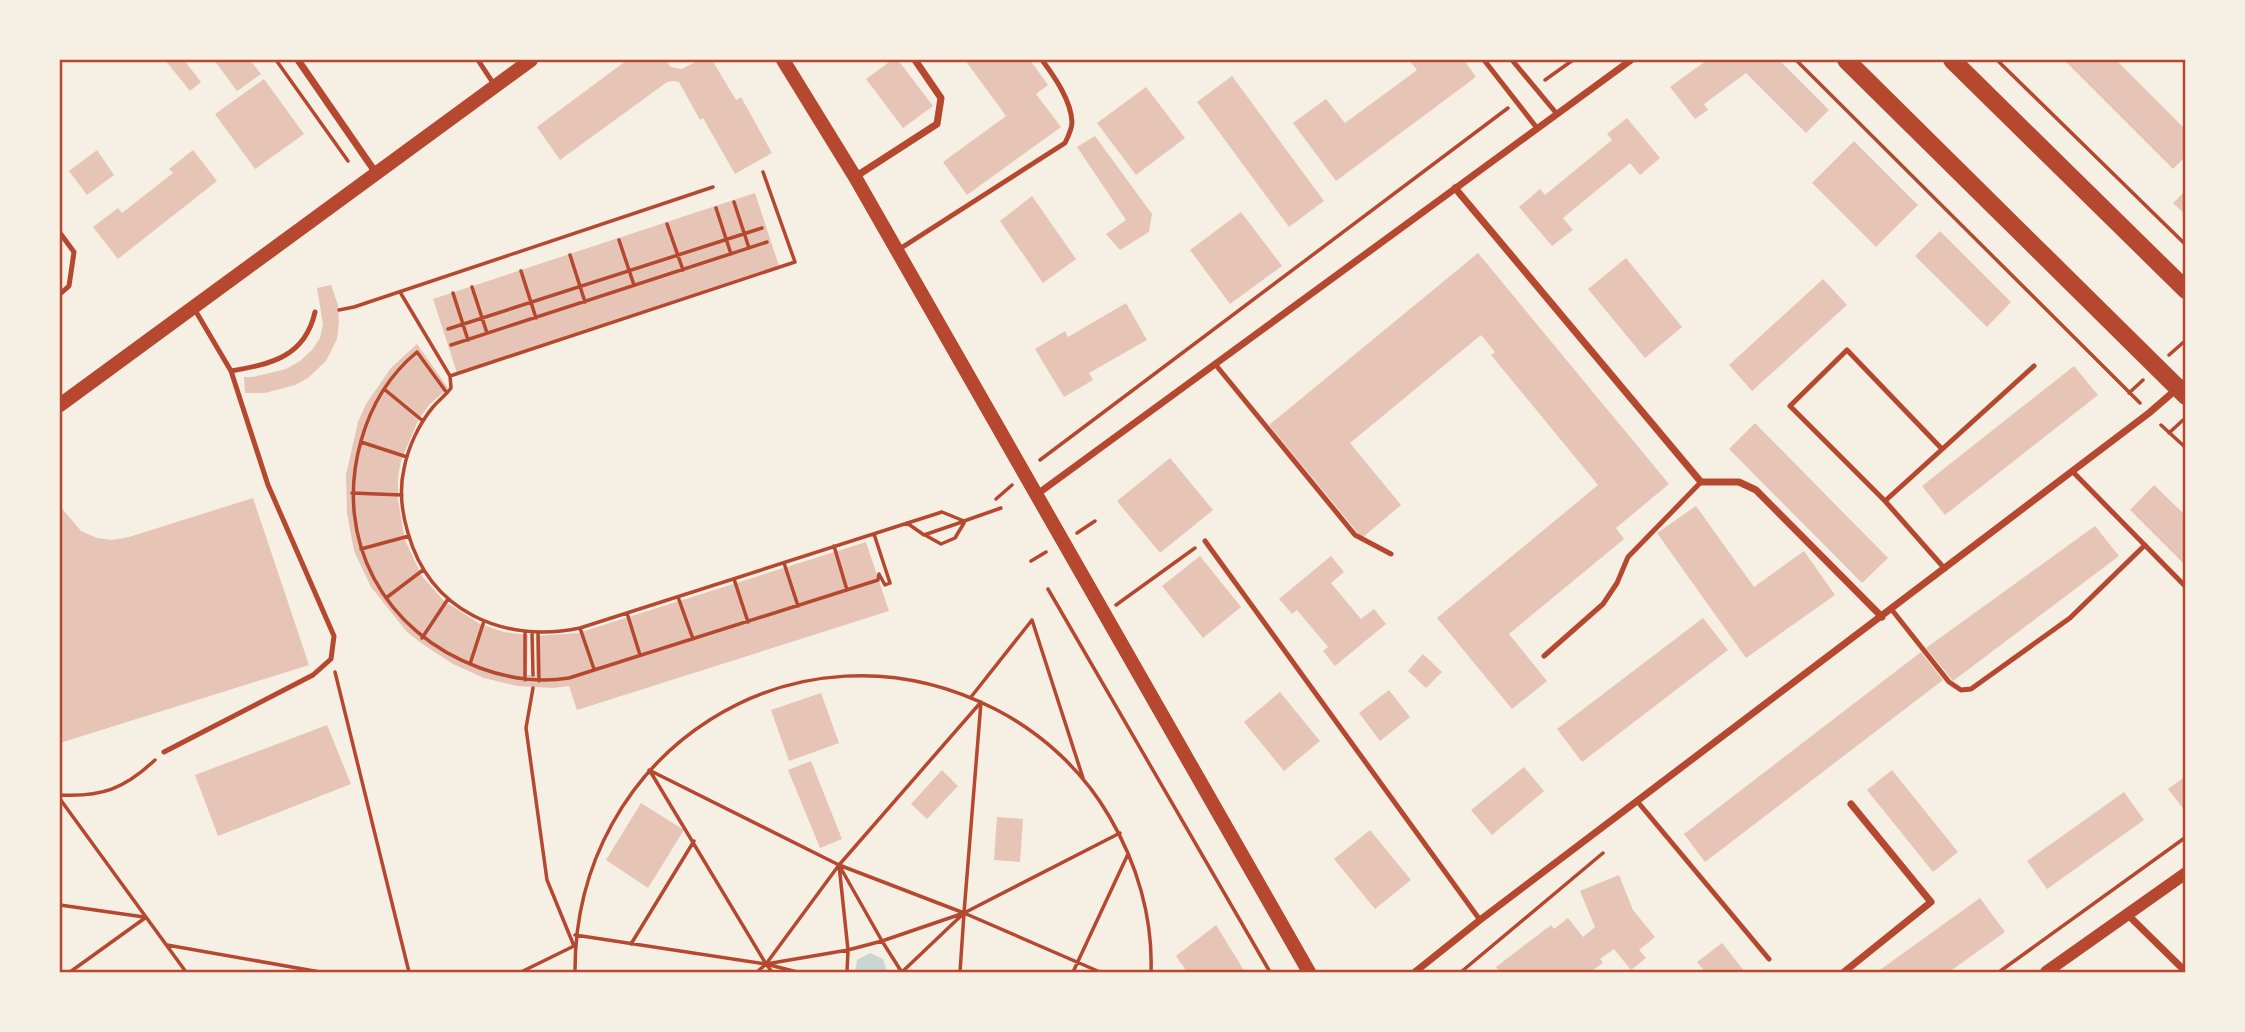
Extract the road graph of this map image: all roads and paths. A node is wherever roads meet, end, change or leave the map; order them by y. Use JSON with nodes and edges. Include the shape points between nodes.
{"nodes":[{"id":1,"x":276,"y":60,"type":"edge"},
{"id":2,"x":298,"y":60,"type":"edge"},
{"id":3,"x":478,"y":60,"type":"edge"},
{"id":4,"x":531,"y":60,"type":"edge"},
{"id":5,"x":783,"y":60,"type":"edge"},
{"id":6,"x":915,"y":60,"type":"edge"},
{"id":7,"x":1042,"y":60,"type":"edge"},
{"id":8,"x":1484,"y":60,"type":"edge"},
{"id":9,"x":1512,"y":60,"type":"edge"},
{"id":10,"x":1573,"y":60,"type":"edge"},
{"id":11,"x":1631,"y":60,"type":"edge"},
{"id":12,"x":1796,"y":60,"type":"edge"},
{"id":13,"x":1846,"y":60,"type":"edge"},
{"id":14,"x":1952,"y":60,"type":"edge"},
{"id":15,"x":1997,"y":60,"type":"edge"},
{"id":16,"x":495,"y":86,"type":"junction"},
{"id":17,"x":1535,"y":88,"type":"junction"},
{"id":18,"x":1517,"y":101,"type":"junction"},
{"id":19,"x":1557,"y":114,"type":"junction"},
{"id":20,"x":1537,"y":128,"type":"junction"},
{"id":21,"x":348,"y":161,"type":"dead end"},
{"id":22,"x":763,"y":172,"type":"dead end"},
{"id":23,"x":376,"y":173,"type":"junction"},
{"id":24,"x":855,"y":177,"type":"junction"},
{"id":25,"x":713,"y":187,"type":"dead end"},
{"id":26,"x":1455,"y":188,"type":"junction"},
{"id":27,"x":734,"y":202,"type":"dead end"},
{"id":28,"x":716,"y":208,"type":"dead end"},
{"id":29,"x":667,"y":223,"type":"dead end"},
{"id":30,"x":762,"y":228,"type":"dead end"},
{"id":31,"x":60,"y":233,"type":"edge"},
{"id":32,"x":745,"y":234,"type":"junction"},
{"id":33,"x":619,"y":240,"type":"dead end"},
{"id":34,"x":727,"y":240,"type":"junction"},
{"id":35,"x":767,"y":242,"type":"dead end"},
{"id":36,"x":2186,"y":245,"type":"edge"},
{"id":37,"x":749,"y":248,"type":"junction"},
{"id":38,"x":897,"y":251,"type":"junction"},
{"id":39,"x":731,"y":254,"type":"junction"},
{"id":40,"x":570,"y":255,"type":"dead end"},
{"id":41,"x":678,"y":255,"type":"junction"},
{"id":42,"x":683,"y":270,"type":"junction"},
{"id":43,"x":521,"y":271,"type":"dead end"},
{"id":44,"x":629,"y":271,"type":"junction"},
{"id":45,"x":634,"y":285,"type":"junction"},
{"id":46,"x":472,"y":287,"type":"dead end"},
{"id":47,"x":580,"y":287,"type":"junction"},
{"id":48,"x":2186,"y":290,"type":"edge"},
{"id":49,"x":400,"y":292,"type":"junction"},
{"id":50,"x":453,"y":293,"type":"dead end"},
{"id":51,"x":60,"y":294,"type":"edge"},
{"id":52,"x":585,"y":302,"type":"junction"},
{"id":53,"x":531,"y":303,"type":"junction"},
{"id":54,"x":193,"y":307,"type":"junction"},
{"id":55,"x":339,"y":310,"type":"dead end"},
{"id":56,"x":315,"y":312,"type":"dead end"},
{"id":57,"x":536,"y":317,"type":"junction"},
{"id":58,"x":482,"y":318,"type":"junction"},
{"id":59,"x":463,"y":324,"type":"junction"},
{"id":60,"x":448,"y":329,"type":"dead end"},
{"id":61,"x":487,"y":333,"type":"junction"},
{"id":62,"x":468,"y":340,"type":"junction"},
{"id":63,"x":2186,"y":340,"type":"edge"},
{"id":64,"x":452,"y":345,"type":"dead end"},
{"id":65,"x":2167,"y":358,"type":"dead end"},
{"id":66,"x":1215,"y":364,"type":"junction"},
{"id":67,"x":2034,"y":366,"type":"dead end"},
{"id":68,"x":231,"y":371,"type":"junction"},
{"id":69,"x":450,"y":376,"type":"junction"},
{"id":70,"x":2146,"y":378,"type":"dead end"},
{"id":71,"x":2183,"y":388,"type":"edge"},
{"id":72,"x":383,"y":389,"type":"junction"},
{"id":73,"x":447,"y":393,"type":"junction"},
{"id":74,"x":2129,"y":393,"type":"junction"},
{"id":75,"x":2140,"y":403,"type":"dead end"},
{"id":76,"x":60,"y":405,"type":"edge"},
{"id":77,"x":2183,"y":420,"type":"dead end"},
{"id":78,"x":423,"y":421,"type":"junction"},
{"id":79,"x":2161,"y":425,"type":"dead end"},
{"id":80,"x":2169,"y":433,"type":"junction"},
{"id":81,"x":361,"y":442,"type":"junction"},
{"id":82,"x":2186,"y":448,"type":"edge"},
{"id":83,"x":1942,"y":449,"type":"junction"},
{"id":84,"x":407,"y":457,"type":"junction"},
{"id":85,"x":1040,"y":460,"type":"dead end"},
{"id":86,"x":2073,"y":472,"type":"junction"},
{"id":87,"x":1701,"y":482,"type":"junction"},
{"id":88,"x":1012,"y":485,"type":"dead end"},
{"id":89,"x":352,"y":493,"type":"junction"},
{"id":90,"x":402,"y":495,"type":"junction"},
{"id":91,"x":1036,"y":495,"type":"junction"},
{"id":92,"x":996,"y":499,"type":"dead end"},
{"id":93,"x":1885,"y":501,"type":"junction"},
{"id":94,"x":1001,"y":508,"type":"dead end"},
{"id":95,"x":964,"y":521,"type":"junction"},
{"id":96,"x":1095,"y":521,"type":"dead end"},
{"id":97,"x":907,"y":523,"type":"junction"},
{"id":98,"x":1077,"y":533,"type":"dead end"},
{"id":99,"x":874,"y":534,"type":"junction"},
{"id":100,"x":924,"y":535,"type":"junction"},
{"id":101,"x":409,"y":536,"type":"junction"},
{"id":102,"x":1206,"y":541,"type":"joint"},
{"id":103,"x":2145,"y":545,"type":"junction"},
{"id":104,"x":834,"y":546,"type":"junction"},
{"id":105,"x":361,"y":549,"type":"junction"},
{"id":106,"x":1046,"y":552,"type":"dead end"},
{"id":107,"x":1391,"y":554,"type":"dead end"},
{"id":108,"x":1031,"y":561,"type":"dead end"},
{"id":109,"x":784,"y":563,"type":"junction"},
{"id":110,"x":1945,"y":569,"type":"junction"},
{"id":111,"x":423,"y":570,"type":"junction"},
{"id":112,"x":734,"y":579,"type":"junction"},
{"id":113,"x":2186,"y":587,"type":"edge"},
{"id":114,"x":1048,"y":589,"type":"dead end"},
{"id":115,"x":848,"y":590,"type":"junction"},
{"id":116,"x":678,"y":597,"type":"junction"},
{"id":117,"x":386,"y":598,"type":"junction"},
{"id":118,"x":448,"y":599,"type":"junction"},
{"id":119,"x":798,"y":606,"type":"junction"},
{"id":120,"x":1892,"y":610,"type":"junction"},
{"id":121,"x":627,"y":613,"type":"junction"},
{"id":122,"x":1103,"y":614,"type":"junction"},
{"id":123,"x":1882,"y":617,"type":"junction"},
{"id":124,"x":484,"y":621,"type":"junction"},
{"id":125,"x":748,"y":622,"type":"junction"},
{"id":126,"x":580,"y":628,"type":"junction"},
{"id":127,"x":526,"y":631,"type":"junction"},
{"id":128,"x":532,"y":632,"type":"junction"},
{"id":129,"x":538,"y":632,"type":"junction"},
{"id":130,"x":422,"y":638,"type":"junction"},
{"id":131,"x":693,"y":639,"type":"junction"},
{"id":132,"x":640,"y":655,"type":"junction"},
{"id":133,"x":1544,"y":656,"type":"dead end"},
{"id":134,"x":331,"y":659,"type":"junction"},
{"id":135,"x":470,"y":664,"type":"junction"},
{"id":136,"x":594,"y":670,"type":"junction"},
{"id":137,"x":533,"y":675,"type":"dead end"},
{"id":138,"x":525,"y":680,"type":"junction"},
{"id":139,"x":539,"y":681,"type":"junction"},
{"id":140,"x":533,"y":688,"type":"dead end"},
{"id":141,"x":971,"y":698,"type":"junction"},
{"id":142,"x":981,"y":702,"type":"junction"},
{"id":143,"x":164,"y":752,"type":"joint"},
{"id":144,"x":649,"y":770,"type":"junction"},
{"id":145,"x":1084,"y":779,"type":"junction"},
{"id":146,"x":60,"y":797,"type":"edge"},
{"id":147,"x":1637,"y":801,"type":"junction"},
{"id":148,"x":1851,"y":804,"type":"dead end"},
{"id":149,"x":1120,"y":833,"type":"junction"},
{"id":150,"x":2186,"y":837,"type":"edge"},
{"id":151,"x":694,"y":841,"type":"junction"},
{"id":152,"x":1129,"y":853,"type":"junction"},
{"id":153,"x":1603,"y":853,"type":"dead end"},
{"id":154,"x":839,"y":865,"type":"junction"},
{"id":155,"x":2186,"y":873,"type":"edge"},
{"id":156,"x":60,"y":905,"type":"edge"},
{"id":157,"x":964,"y":913,"type":"junction"},
{"id":158,"x":2129,"y":915,"type":"junction"},
{"id":159,"x":145,"y":918,"type":"junction"},
{"id":160,"x":1480,"y":920,"type":"junction"},
{"id":161,"x":575,"y":935,"type":"junction"},
{"id":162,"x":882,"y":941,"type":"junction"},
{"id":163,"x":165,"y":944,"type":"junction"},
{"id":164,"x":631,"y":944,"type":"junction"},
{"id":165,"x":575,"y":946,"type":"junction"},
{"id":166,"x":848,"y":950,"type":"junction"},
{"id":167,"x":1769,"y":959,"type":"dead end"},
{"id":168,"x":1077,"y":963,"type":"junction"},
{"id":169,"x":766,"y":964,"type":"junction"},
{"id":170,"x":70,"y":972,"type":"edge"},
{"id":171,"x":186,"y":972,"type":"edge"},
{"id":172,"x":320,"y":972,"type":"edge"},
{"id":173,"x":409,"y":972,"type":"edge"},
{"id":174,"x":521,"y":972,"type":"edge"},
{"id":175,"x":575,"y":972,"type":"edge"},
{"id":176,"x":758,"y":972,"type":"edge"},
{"id":177,"x":772,"y":972,"type":"edge"},
{"id":178,"x":797,"y":972,"type":"edge"},
{"id":179,"x":847,"y":972,"type":"edge"},
{"id":180,"x":901,"y":972,"type":"edge"},
{"id":181,"x":960,"y":972,"type":"edge"},
{"id":182,"x":1073,"y":972,"type":"edge"},
{"id":183,"x":1100,"y":972,"type":"edge"},
{"id":184,"x":1151,"y":972,"type":"edge"},
{"id":185,"x":1270,"y":972,"type":"edge"},
{"id":186,"x":1309,"y":972,"type":"edge"},
{"id":187,"x":1415,"y":972,"type":"edge"},
{"id":188,"x":1461,"y":972,"type":"edge"},
{"id":189,"x":1844,"y":972,"type":"edge"},
{"id":190,"x":1999,"y":972,"type":"edge"},
{"id":191,"x":2046,"y":972,"type":"edge"},
{"id":192,"x":2186,"y":972,"type":"edge"}],
"edges":[{"from":1,"to":21,"type":"path"},
{"from":2,"to":23,"type":"street"},
{"from":3,"to":16,"type":"lane"},
{"from":4,"to":16,"type":"main road"},
{"from":5,"to":24,"type":"main road"},
{"from":6,"to":24,"type":"street","via":[[941,98],[937,124]]},
{"from":7,"to":38,"type":"lane","via":[[1054,76],[1072,122],[1065,143]]},
{"from":8,"to":18,"type":"lane"},
{"from":9,"to":17,"type":"lane"},
{"from":10,"to":17,"type":"path"},
{"from":11,"to":19,"type":"street"},
{"from":12,"to":74,"type":"path"},
{"from":13,"to":71,"type":"main road"},
{"from":14,"to":48,"type":"main road"},
{"from":15,"to":36,"type":"path"},
{"from":16,"to":23,"type":"main road"},
{"from":17,"to":19,"type":"lane"},
{"from":18,"to":20,"type":"lane"},
{"from":18,"to":85,"type":"path"},
{"from":19,"to":20,"type":"street"},
{"from":20,"to":26,"type":"street"},
{"from":22,"to":69,"type":"path","via":[[795,262]]},
{"from":23,"to":54,"type":"main road"},
{"from":24,"to":38,"type":"main road"},
{"from":25,"to":49,"type":"path"},
{"from":26,"to":66,"type":"street"},
{"from":26,"to":87,"type":"street"},
{"from":27,"to":32,"type":"path"},
{"from":28,"to":34,"type":"path"},
{"from":29,"to":41,"type":"path"},
{"from":30,"to":32,"type":"path"},
{"from":31,"to":51,"type":"lane","via":[[74,252],[69,286]]},
{"from":32,"to":34,"type":"path"},
{"from":32,"to":37,"type":"path"},
{"from":33,"to":44,"type":"path"},
{"from":34,"to":39,"type":"path"},
{"from":34,"to":41,"type":"path"},
{"from":35,"to":37,"type":"path"},
{"from":37,"to":39,"type":"path"},
{"from":38,"to":91,"type":"main road"},
{"from":39,"to":42,"type":"path"},
{"from":40,"to":47,"type":"path"},
{"from":41,"to":42,"type":"path"},
{"from":41,"to":44,"type":"path"},
{"from":42,"to":45,"type":"path"},
{"from":43,"to":53,"type":"path"},
{"from":44,"to":45,"type":"path"},
{"from":44,"to":47,"type":"path"},
{"from":45,"to":52,"type":"path"},
{"from":46,"to":58,"type":"path"},
{"from":47,"to":52,"type":"path"},
{"from":47,"to":53,"type":"path"},
{"from":49,"to":55,"type":"path"},
{"from":49,"to":69,"type":"path"},
{"from":50,"to":59,"type":"path"},
{"from":52,"to":57,"type":"path"},
{"from":53,"to":57,"type":"path"},
{"from":53,"to":58,"type":"path"},
{"from":54,"to":68,"type":"lane"},
{"from":54,"to":76,"type":"main road"},
{"from":56,"to":68,"type":"lane","via":[[311,328],[284,357]]},
{"from":57,"to":61,"type":"path"},
{"from":58,"to":59,"type":"path"},
{"from":58,"to":61,"type":"path"},
{"from":59,"to":60,"type":"path"},
{"from":59,"to":62,"type":"path"},
{"from":61,"to":62,"type":"path"},
{"from":62,"to":64,"type":"path"},
{"from":63,"to":65,"type":"path"},
{"from":66,"to":91,"type":"street"},
{"from":66,"to":107,"type":"lane","via":[[1355,535]]},
{"from":67,"to":83,"type":"lane"},
{"from":68,"to":134,"type":"lane","via":[[268,485],[334,636]]},
{"from":69,"to":73,"type":"path"},
{"from":70,"to":74,"type":"path"},
{"from":71,"to":86,"type":"street"},
{"from":72,"to":73,"type":"path","via":[[416,352]]},
{"from":72,"to":78,"type":"path"},
{"from":72,"to":81,"type":"path"},
{"from":73,"to":78,"type":"path"},
{"from":74,"to":75,"type":"path"},
{"from":77,"to":80,"type":"path"},
{"from":78,"to":84,"type":"path"},
{"from":79,"to":80,"type":"path"},
{"from":80,"to":82,"type":"path"},
{"from":81,"to":84,"type":"path"},
{"from":81,"to":89,"type":"path"},
{"from":83,"to":93,"type":"lane"},
{"from":83,"to":93,"type":"lane","via":[[1847,350],[1790,406]]},
{"from":84,"to":90,"type":"path"},
{"from":86,"to":103,"type":"lane"},
{"from":86,"to":110,"type":"street"},
{"from":87,"to":123,"type":"street","via":[[1739,482],[1756,490]]},
{"from":87,"to":133,"type":"lane","via":[[1628,557],[1603,604]]},
{"from":88,"to":92,"type":"path"},
{"from":89,"to":90,"type":"path"},
{"from":89,"to":105,"type":"path"},
{"from":90,"to":101,"type":"path"},
{"from":91,"to":122,"type":"main road"},
{"from":93,"to":110,"type":"lane"},
{"from":94,"to":95,"type":"path"},
{"from":95,"to":97,"type":"path","via":[[942,512]]},
{"from":95,"to":100,"type":"path"},
{"from":95,"to":100,"type":"path","via":[[956,538],[941,544]]},
{"from":96,"to":98,"type":"path"},
{"from":97,"to":99,"type":"path"},
{"from":97,"to":100,"type":"path"},
{"from":99,"to":104,"type":"path"},
{"from":99,"to":115,"type":"path","via":[[890,583],[885,585],[879,573],[878,580]]},
{"from":101,"to":105,"type":"path"},
{"from":101,"to":111,"type":"path"},
{"from":102,"to":122,"type":"path"},
{"from":102,"to":160,"type":"lane"},
{"from":103,"to":113,"type":"lane"},
{"from":103,"to":120,"type":"lane","via":[[2070,618],[1971,689],[1961,690],[1949,682]]},
{"from":104,"to":109,"type":"path"},
{"from":104,"to":115,"type":"path"},
{"from":105,"to":117,"type":"path"},
{"from":106,"to":108,"type":"path"},
{"from":109,"to":112,"type":"path"},
{"from":109,"to":119,"type":"path"},
{"from":110,"to":120,"type":"street"},
{"from":111,"to":117,"type":"path"},
{"from":111,"to":118,"type":"path"},
{"from":112,"to":116,"type":"path"},
{"from":112,"to":125,"type":"path"},
{"from":114,"to":185,"type":"path"},
{"from":115,"to":119,"type":"path"},
{"from":116,"to":121,"type":"path"},
{"from":116,"to":131,"type":"path"},
{"from":117,"to":130,"type":"path"},
{"from":118,"to":124,"type":"path"},
{"from":118,"to":130,"type":"path"},
{"from":119,"to":125,"type":"path"},
{"from":120,"to":123,"type":"street"},
{"from":121,"to":126,"type":"path"},
{"from":121,"to":132,"type":"path"},
{"from":122,"to":186,"type":"main road"},
{"from":123,"to":147,"type":"street"},
{"from":124,"to":127,"type":"path"},
{"from":124,"to":135,"type":"path"},
{"from":125,"to":131,"type":"path"},
{"from":126,"to":129,"type":"path"},
{"from":126,"to":136,"type":"path"},
{"from":127,"to":128,"type":"path"},
{"from":127,"to":138,"type":"path"},
{"from":128,"to":129,"type":"path"},
{"from":128,"to":137,"type":"path"},
{"from":129,"to":139,"type":"path"},
{"from":130,"to":135,"type":"path"},
{"from":131,"to":132,"type":"path"},
{"from":132,"to":136,"type":"path"},
{"from":134,"to":143,"type":"lane","via":[[313,675]]},
{"from":134,"to":173,"type":"path"},
{"from":135,"to":138,"type":"path"},
{"from":136,"to":139,"type":"path"},
{"from":138,"to":139,"type":"path"},
{"from":140,"to":165,"type":"path","via":[[526,727],[547,880]]},
{"from":141,"to":142,"type":"path"},
{"from":141,"to":144,"type":"path","via":[[904,679],[869,676],[799,683],[733,706],[674,745]]},
{"from":141,"to":145,"type":"path","via":[[1032,620]]},
{"from":142,"to":145,"type":"path","via":[[1037,735]]},
{"from":142,"to":154,"type":"path"},
{"from":142,"to":157,"type":"path"},
{"from":143,"to":146,"type":"path","via":[[139,776],[104,793]]},
{"from":144,"to":151,"type":"path"},
{"from":144,"to":154,"type":"path"},
{"from":144,"to":161,"type":"path","via":[[607,830],[581,899]]},
{"from":145,"to":149,"type":"path"},
{"from":146,"to":159,"type":"path"},
{"from":147,"to":160,"type":"street"},
{"from":147,"to":167,"type":"lane"},
{"from":148,"to":189,"type":"street","via":[[1931,902]]},
{"from":149,"to":152,"type":"path"},
{"from":149,"to":157,"type":"path"},
{"from":150,"to":190,"type":"path"},
{"from":151,"to":164,"type":"path"},
{"from":151,"to":169,"type":"path"},
{"from":152,"to":168,"type":"path"},
{"from":152,"to":184,"type":"path","via":[[1148,922]]},
{"from":153,"to":188,"type":"path"},
{"from":154,"to":157,"type":"path"},
{"from":154,"to":162,"type":"path"},
{"from":154,"to":166,"type":"path"},
{"from":154,"to":169,"type":"path"},
{"from":155,"to":158,"type":"street"},
{"from":156,"to":159,"type":"path"},
{"from":157,"to":162,"type":"path"},
{"from":157,"to":168,"type":"path"},
{"from":157,"to":180,"type":"path"},
{"from":157,"to":181,"type":"path"},
{"from":158,"to":191,"type":"street"},
{"from":158,"to":192,"type":"street"},
{"from":159,"to":163,"type":"path"},
{"from":159,"to":170,"type":"path"},
{"from":160,"to":187,"type":"street"},
{"from":161,"to":164,"type":"path"},
{"from":161,"to":165,"type":"path"},
{"from":162,"to":166,"type":"path"},
{"from":162,"to":180,"type":"path"},
{"from":163,"to":171,"type":"path"},
{"from":163,"to":172,"type":"path"},
{"from":164,"to":169,"type":"path"},
{"from":165,"to":174,"type":"path"},
{"from":165,"to":175,"type":"path"},
{"from":166,"to":169,"type":"path"},
{"from":166,"to":179,"type":"path"},
{"from":168,"to":182,"type":"path"},
{"from":168,"to":183,"type":"path"},
{"from":169,"to":176,"type":"path"},
{"from":169,"to":177,"type":"path"},
{"from":169,"to":178,"type":"path"}]}
